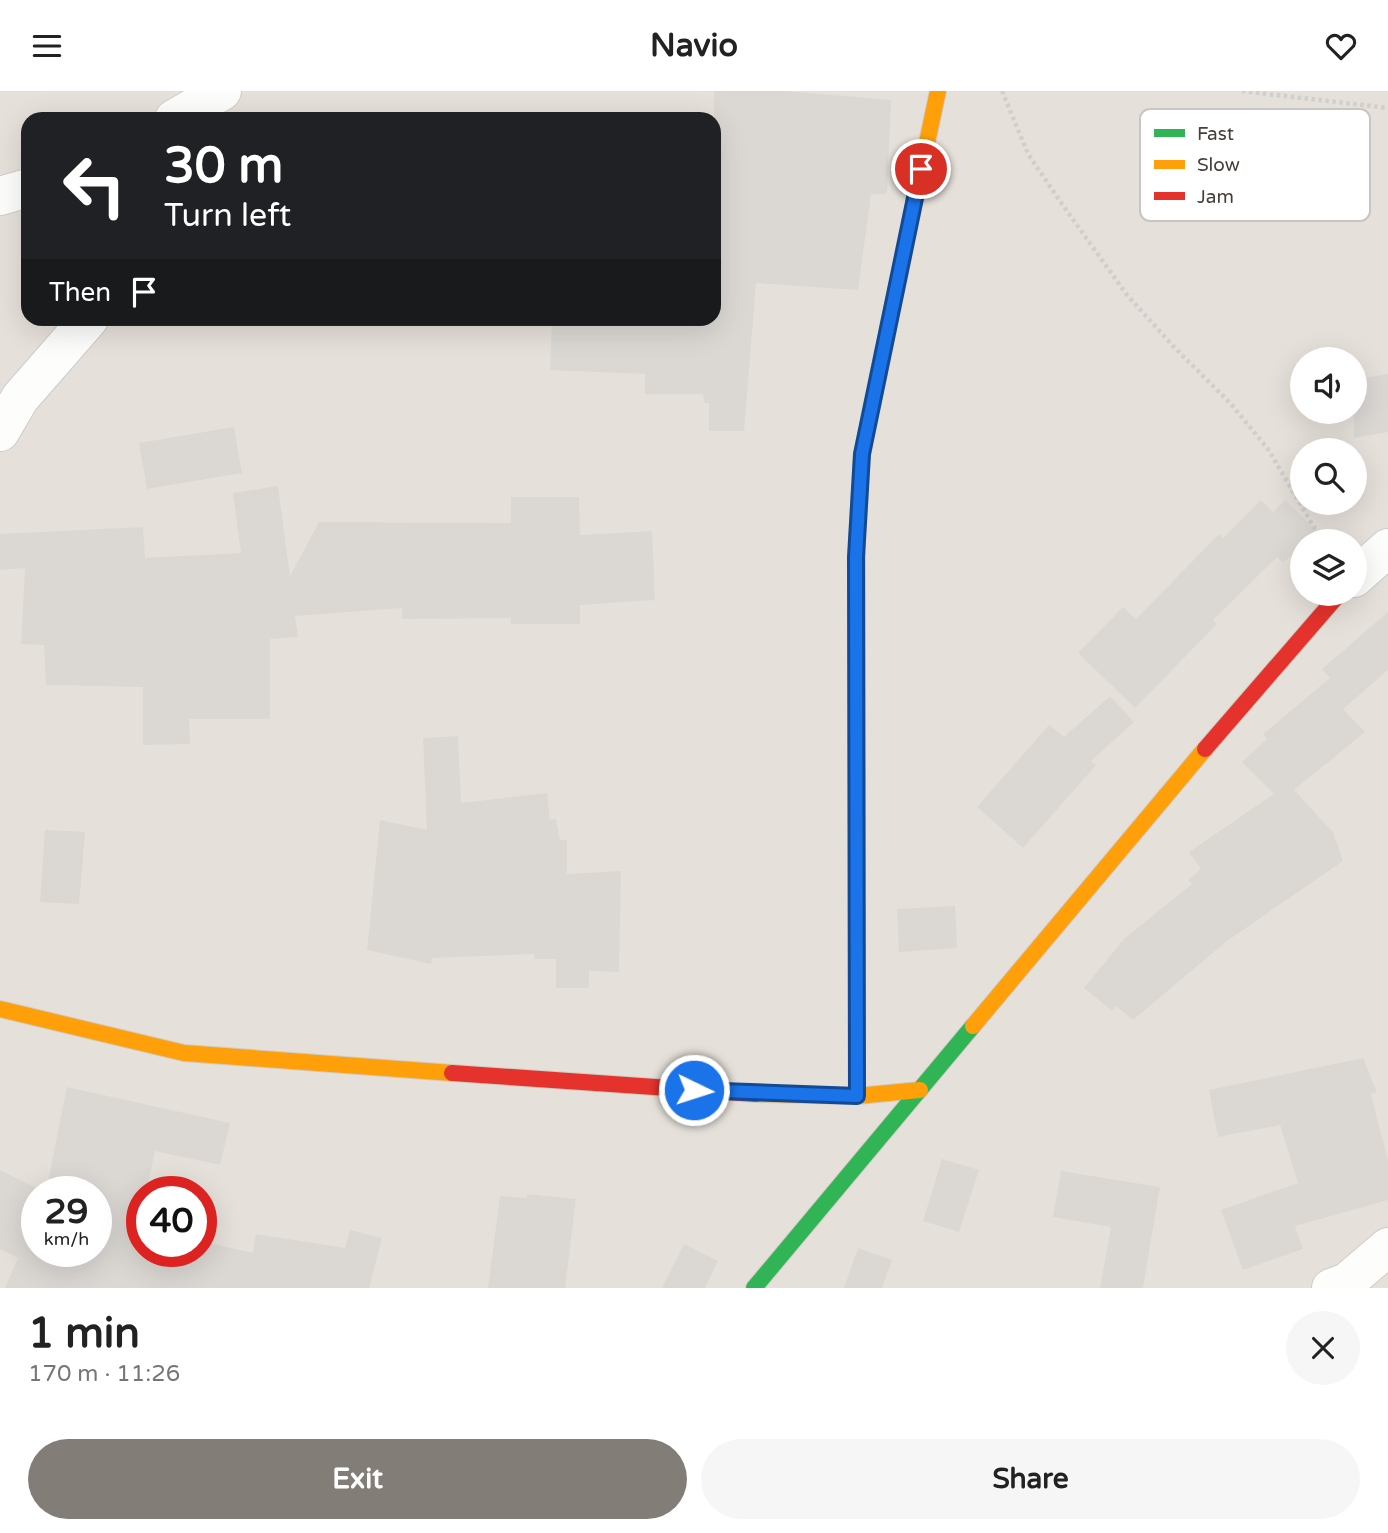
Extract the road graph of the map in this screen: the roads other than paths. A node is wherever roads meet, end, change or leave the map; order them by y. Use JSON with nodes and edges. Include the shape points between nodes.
{"nodes":[{"id":1,"x":222,"y":91,"type":"edge"},
{"id":2,"x":938,"y":91,"type":"edge"},
{"id":3,"x":189,"y":112,"type":"edge"},
{"id":4,"x":21,"y":190,"type":"edge"},
{"id":5,"x":0,"y":196,"type":"edge"},
{"id":6,"x":83,"y":326,"type":"edge"},
{"id":7,"x":0,"y":432,"type":"edge"},
{"id":8,"x":1388,"y":548,"type":"edge"},
{"id":9,"x":1367,"y":567,"type":"edge"},
{"id":10,"x":1329,"y":606,"type":"edge"},
{"id":11,"x":0,"y":1009,"type":"edge"},
{"id":12,"x":920,"y":1090,"type":"junction"},
{"id":13,"x":857,"y":1096,"type":"junction"},
{"id":14,"x":1388,"y":1247,"type":"edge"},
{"id":15,"x":754,"y":1288,"type":"edge"},
{"id":16,"x":1331,"y":1288,"type":"edge"}],
"edges":[{"from":1,"to":3,"type":"street"},
{"from":2,"to":13,"type":"street","via":[[862,454],[856,557]]},
{"from":4,"to":5,"type":"street"},
{"from":6,"to":7,"type":"street","via":[[20,398]]},
{"from":8,"to":9,"type":"street"},
{"from":10,"to":12,"type":"street"},
{"from":11,"to":13,"type":"street","via":[[184,1053],[748,1094]]},
{"from":12,"to":13,"type":"street"},
{"from":12,"to":15,"type":"street"},
{"from":14,"to":16,"type":"street","via":[[1347,1283]]}]}
